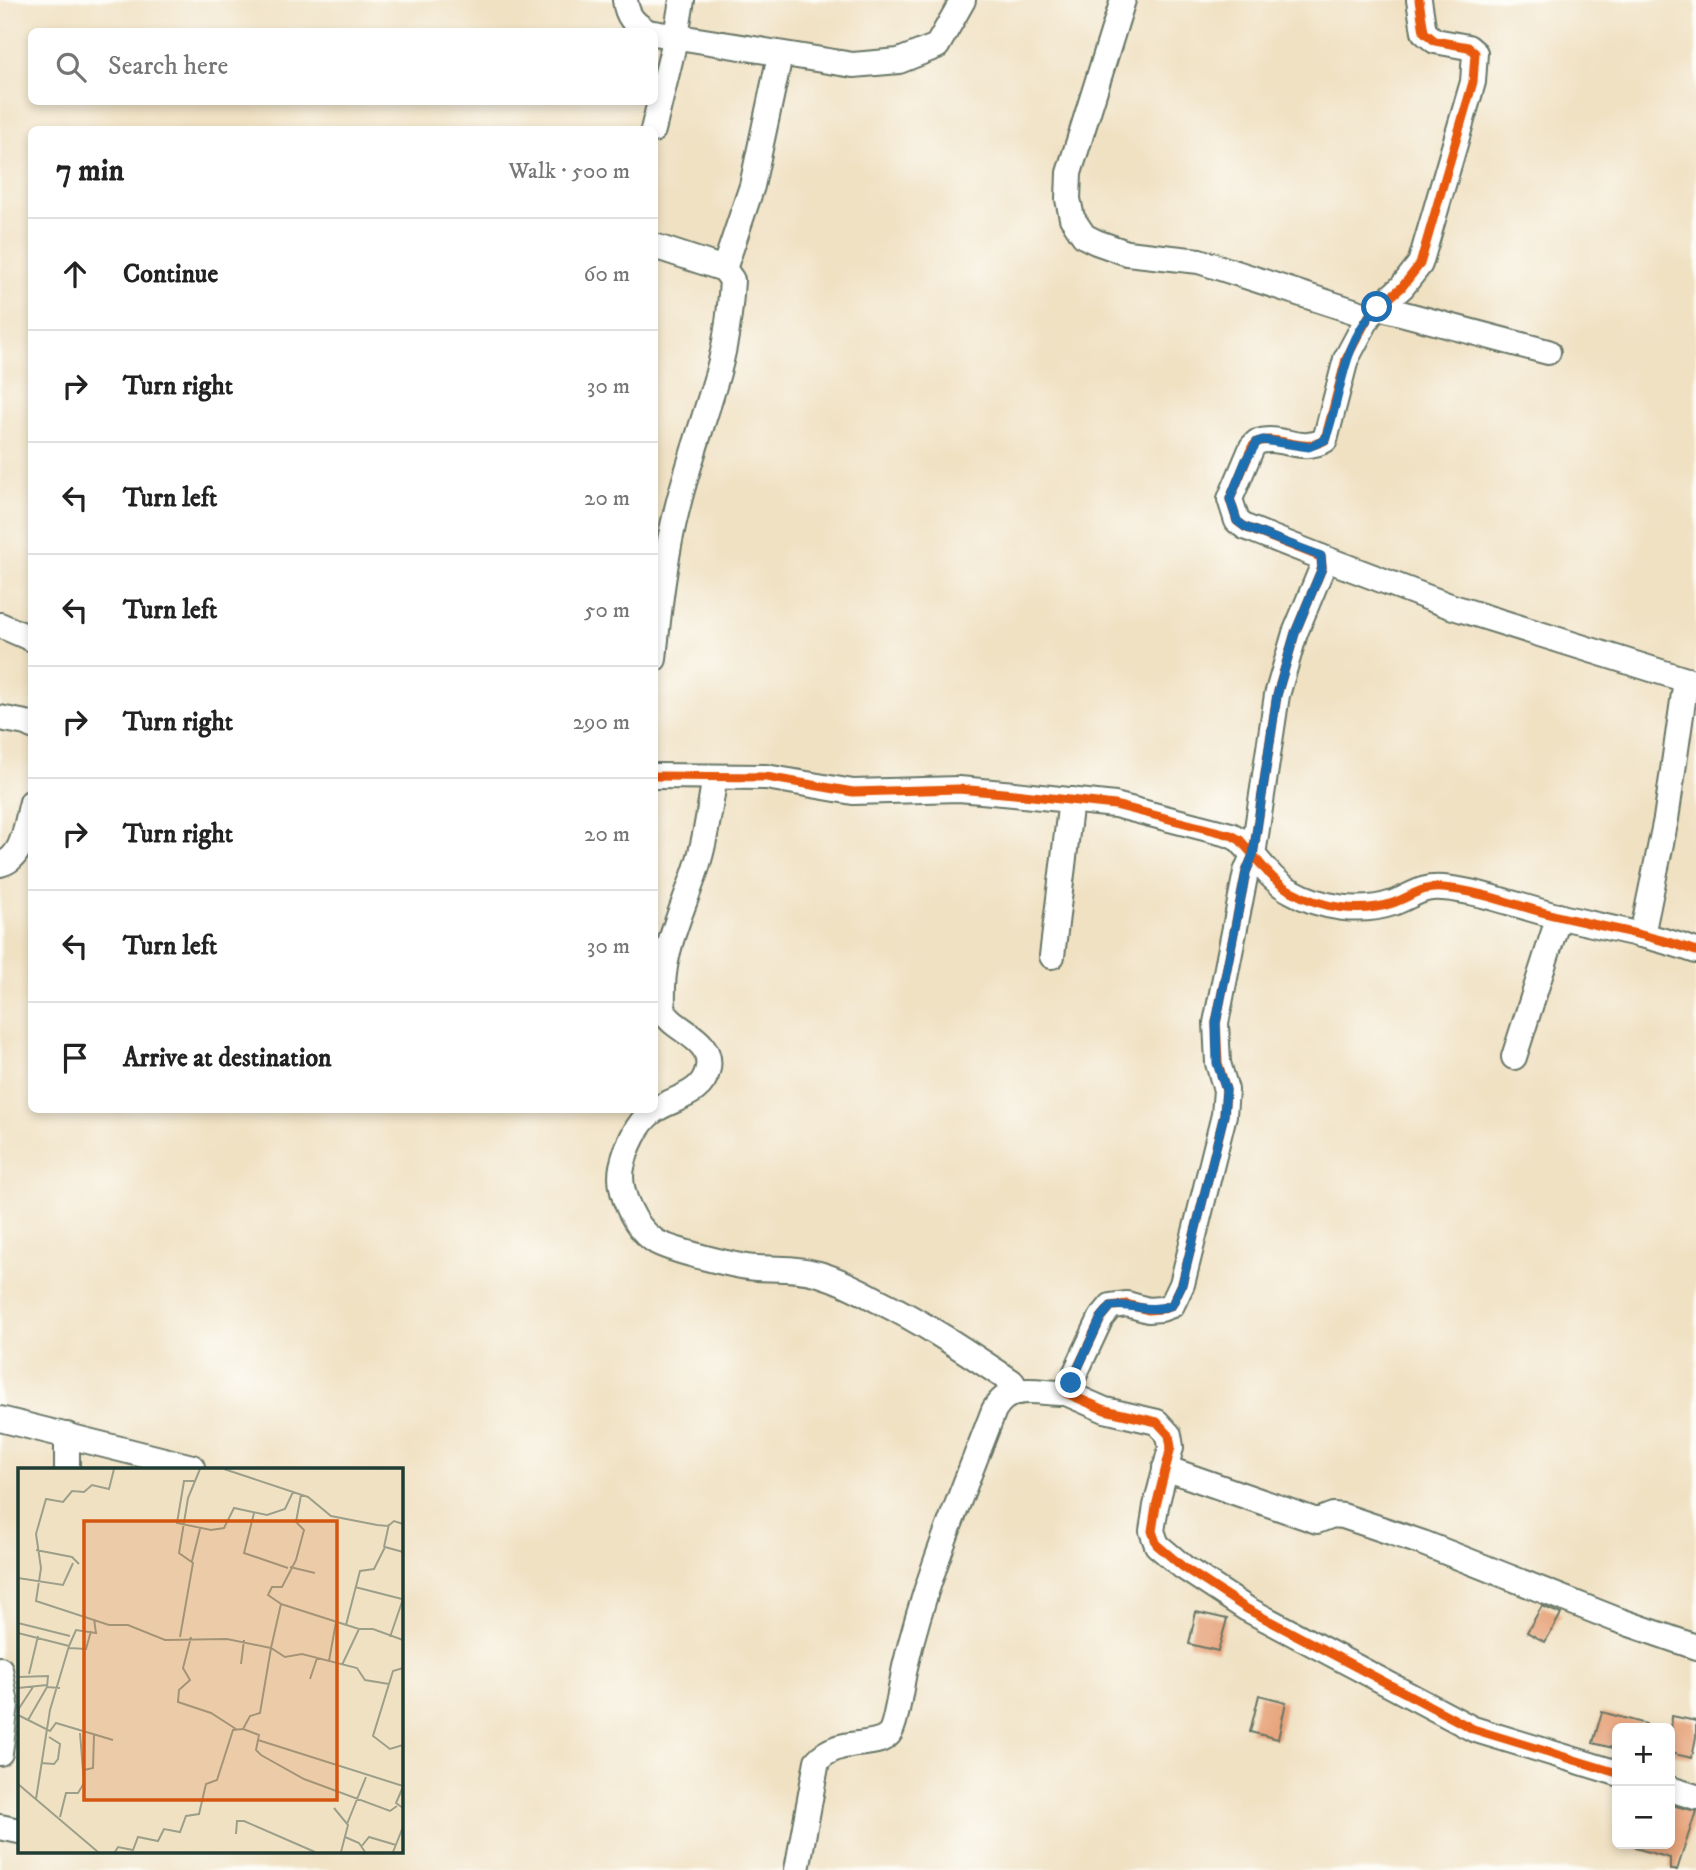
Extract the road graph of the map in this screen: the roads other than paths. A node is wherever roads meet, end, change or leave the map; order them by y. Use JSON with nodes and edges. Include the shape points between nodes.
{"nodes":[{"id":1,"x":625,"y":0,"type":"edge"},
{"id":2,"x":682,"y":0,"type":"edge"},
{"id":3,"x":963,"y":0,"type":"edge"},
{"id":4,"x":1123,"y":0,"type":"edge"},
{"id":5,"x":1419,"y":0,"type":"edge"},
{"id":6,"x":642,"y":28,"type":"edge"},
{"id":7,"x":665,"y":35,"type":"edge"},
{"id":8,"x":780,"y":55,"type":"junction"},
{"id":9,"x":658,"y":90,"type":"edge"},
{"id":10,"x":656,"y":105,"type":"edge"},
{"id":11,"x":654,"y":126,"type":"edge"},
{"id":12,"x":658,"y":247,"type":"edge"},
{"id":13,"x":724,"y":268,"type":"junction"},
{"id":14,"x":1373,"y":312,"type":"junction"},
{"id":15,"x":1548,"y":352,"type":"dead end"},
{"id":16,"x":1321,"y":556,"type":"junction"},
{"id":17,"x":0,"y":625,"type":"edge"},
{"id":18,"x":658,"y":626,"type":"edge"},
{"id":19,"x":28,"y":637,"type":"edge"},
{"id":20,"x":1691,"y":681,"type":"edge"},
{"id":21,"x":0,"y":718,"type":"edge"},
{"id":22,"x":28,"y":724,"type":"edge"},
{"id":23,"x":658,"y":776,"type":"edge"},
{"id":24,"x":715,"y":777,"type":"junction"},
{"id":25,"x":1071,"y":800,"type":"junction"},
{"id":26,"x":28,"y":817,"type":"edge"},
{"id":27,"x":1253,"y":855,"type":"junction"},
{"id":28,"x":0,"y":864,"type":"edge"},
{"id":29,"x":1559,"y":916,"type":"junction"},
{"id":30,"x":1642,"y":935,"type":"junction"},
{"id":31,"x":1696,"y":951,"type":"edge"},
{"id":32,"x":1052,"y":956,"type":"dead end"},
{"id":33,"x":1514,"y":1057,"type":"dead end"},
{"id":34,"x":658,"y":1108,"type":"edge"},
{"id":35,"x":651,"y":1113,"type":"edge"},
{"id":36,"x":1018,"y":1392,"type":"junction"},
{"id":37,"x":1066,"y":1393,"type":"junction"},
{"id":38,"x":0,"y":1419,"type":"edge"},
{"id":39,"x":67,"y":1436,"type":"junction"},
{"id":40,"x":192,"y":1467,"type":"dead end"},
{"id":41,"x":67,"y":1468,"type":"edge"},
{"id":42,"x":1165,"y":1468,"type":"junction"},
{"id":43,"x":1696,"y":1647,"type":"edge"},
{"id":44,"x":0,"y":1670,"type":"edge"},
{"id":45,"x":18,"y":1670,"type":"edge"},
{"id":46,"x":0,"y":1753,"type":"edge"},
{"id":47,"x":1612,"y":1771,"type":"edge"},
{"id":48,"x":1675,"y":1791,"type":"edge"},
{"id":49,"x":1696,"y":1797,"type":"edge"},
{"id":50,"x":0,"y":1827,"type":"edge"},
{"id":51,"x":18,"y":1831,"type":"edge"},
{"id":52,"x":797,"y":1870,"type":"edge"}],
"edges":[{"from":1,"to":6,"type":"street","via":[[627,14]]},
{"from":2,"to":7,"type":"street"},
{"from":3,"to":8,"type":"street","via":[[937,46],[898,61],[853,65]]},
{"from":4,"to":14,"type":"street","via":[[1069,173],[1072,218],[1084,236],[1127,253],[1199,261]]},
{"from":5,"to":14,"type":"street","via":[[1424,32],[1435,41],[1475,52],[1473,82],[1420,264]]},
{"from":7,"to":8,"type":"street"},
{"from":7,"to":9,"type":"street"},
{"from":8,"to":13,"type":"street","via":[[752,186]]},
{"from":10,"to":11,"type":"street"},
{"from":12,"to":13,"type":"street"},
{"from":13,"to":18,"type":"street","via":[[732,280],[726,337],[677,507]]},
{"from":14,"to":15,"type":"street"},
{"from":14,"to":16,"type":"street","via":[[1346,359],[1325,440],[1309,447],[1257,442],[1230,499],[1234,514],[1245,527]]},
{"from":16,"to":20,"type":"street","via":[[1450,606]]},
{"from":16,"to":27,"type":"street","via":[[1322,568],[1295,633],[1277,695]]},
{"from":17,"to":19,"type":"street"},
{"from":20,"to":30,"type":"street"},
{"from":21,"to":22,"type":"street"},
{"from":23,"to":24,"type":"street"},
{"from":24,"to":25,"type":"street","via":[[766,777],[853,792],[959,789]]},
{"from":24,"to":34,"type":"street","via":[[700,859],[663,985],[664,1012],[706,1052],[709,1065],[699,1086]]},
{"from":25,"to":27,"type":"street","via":[[1115,805],[1221,832],[1240,840]]},
{"from":25,"to":32,"type":"street"},
{"from":26,"to":28,"type":"street","via":[[19,850]]},
{"from":27,"to":29,"type":"street","via":[[1290,891],[1347,909],[1368,909],[1414,891],[1440,887]]},
{"from":27,"to":37,"type":"street","via":[[1216,1023],[1217,1063],[1226,1090],[1224,1115],[1182,1284],[1172,1305],[1161,1309],[1111,1306]]},
{"from":29,"to":30,"type":"street"},
{"from":29,"to":33,"type":"street"},
{"from":30,"to":31,"type":"street"},
{"from":35,"to":36,"type":"street","via":[[636,1130],[621,1174],[632,1213],[653,1240],[753,1268],[819,1274],[852,1287],[924,1324],[1012,1382]]},
{"from":36,"to":37,"type":"street"},
{"from":36,"to":52,"type":"street","via":[[1000,1400],[994,1410],[923,1597],[891,1732],[882,1740],[841,1745],[817,1761]]},
{"from":37,"to":42,"type":"street","via":[[1105,1410],[1157,1422],[1170,1436]]},
{"from":38,"to":39,"type":"street"},
{"from":39,"to":40,"type":"street"},
{"from":39,"to":41,"type":"street"},
{"from":42,"to":43,"type":"street","via":[[1317,1521],[1342,1516],[1410,1538]]},
{"from":42,"to":47,"type":"street","via":[[1152,1531],[1157,1545],[1183,1567],[1247,1609],[1473,1729]]},
{"from":44,"to":45,"type":"street"},
{"from":44,"to":46,"type":"street","via":[[6,1704]]},
{"from":48,"to":49,"type":"street"},
{"from":50,"to":51,"type":"street"}]}
